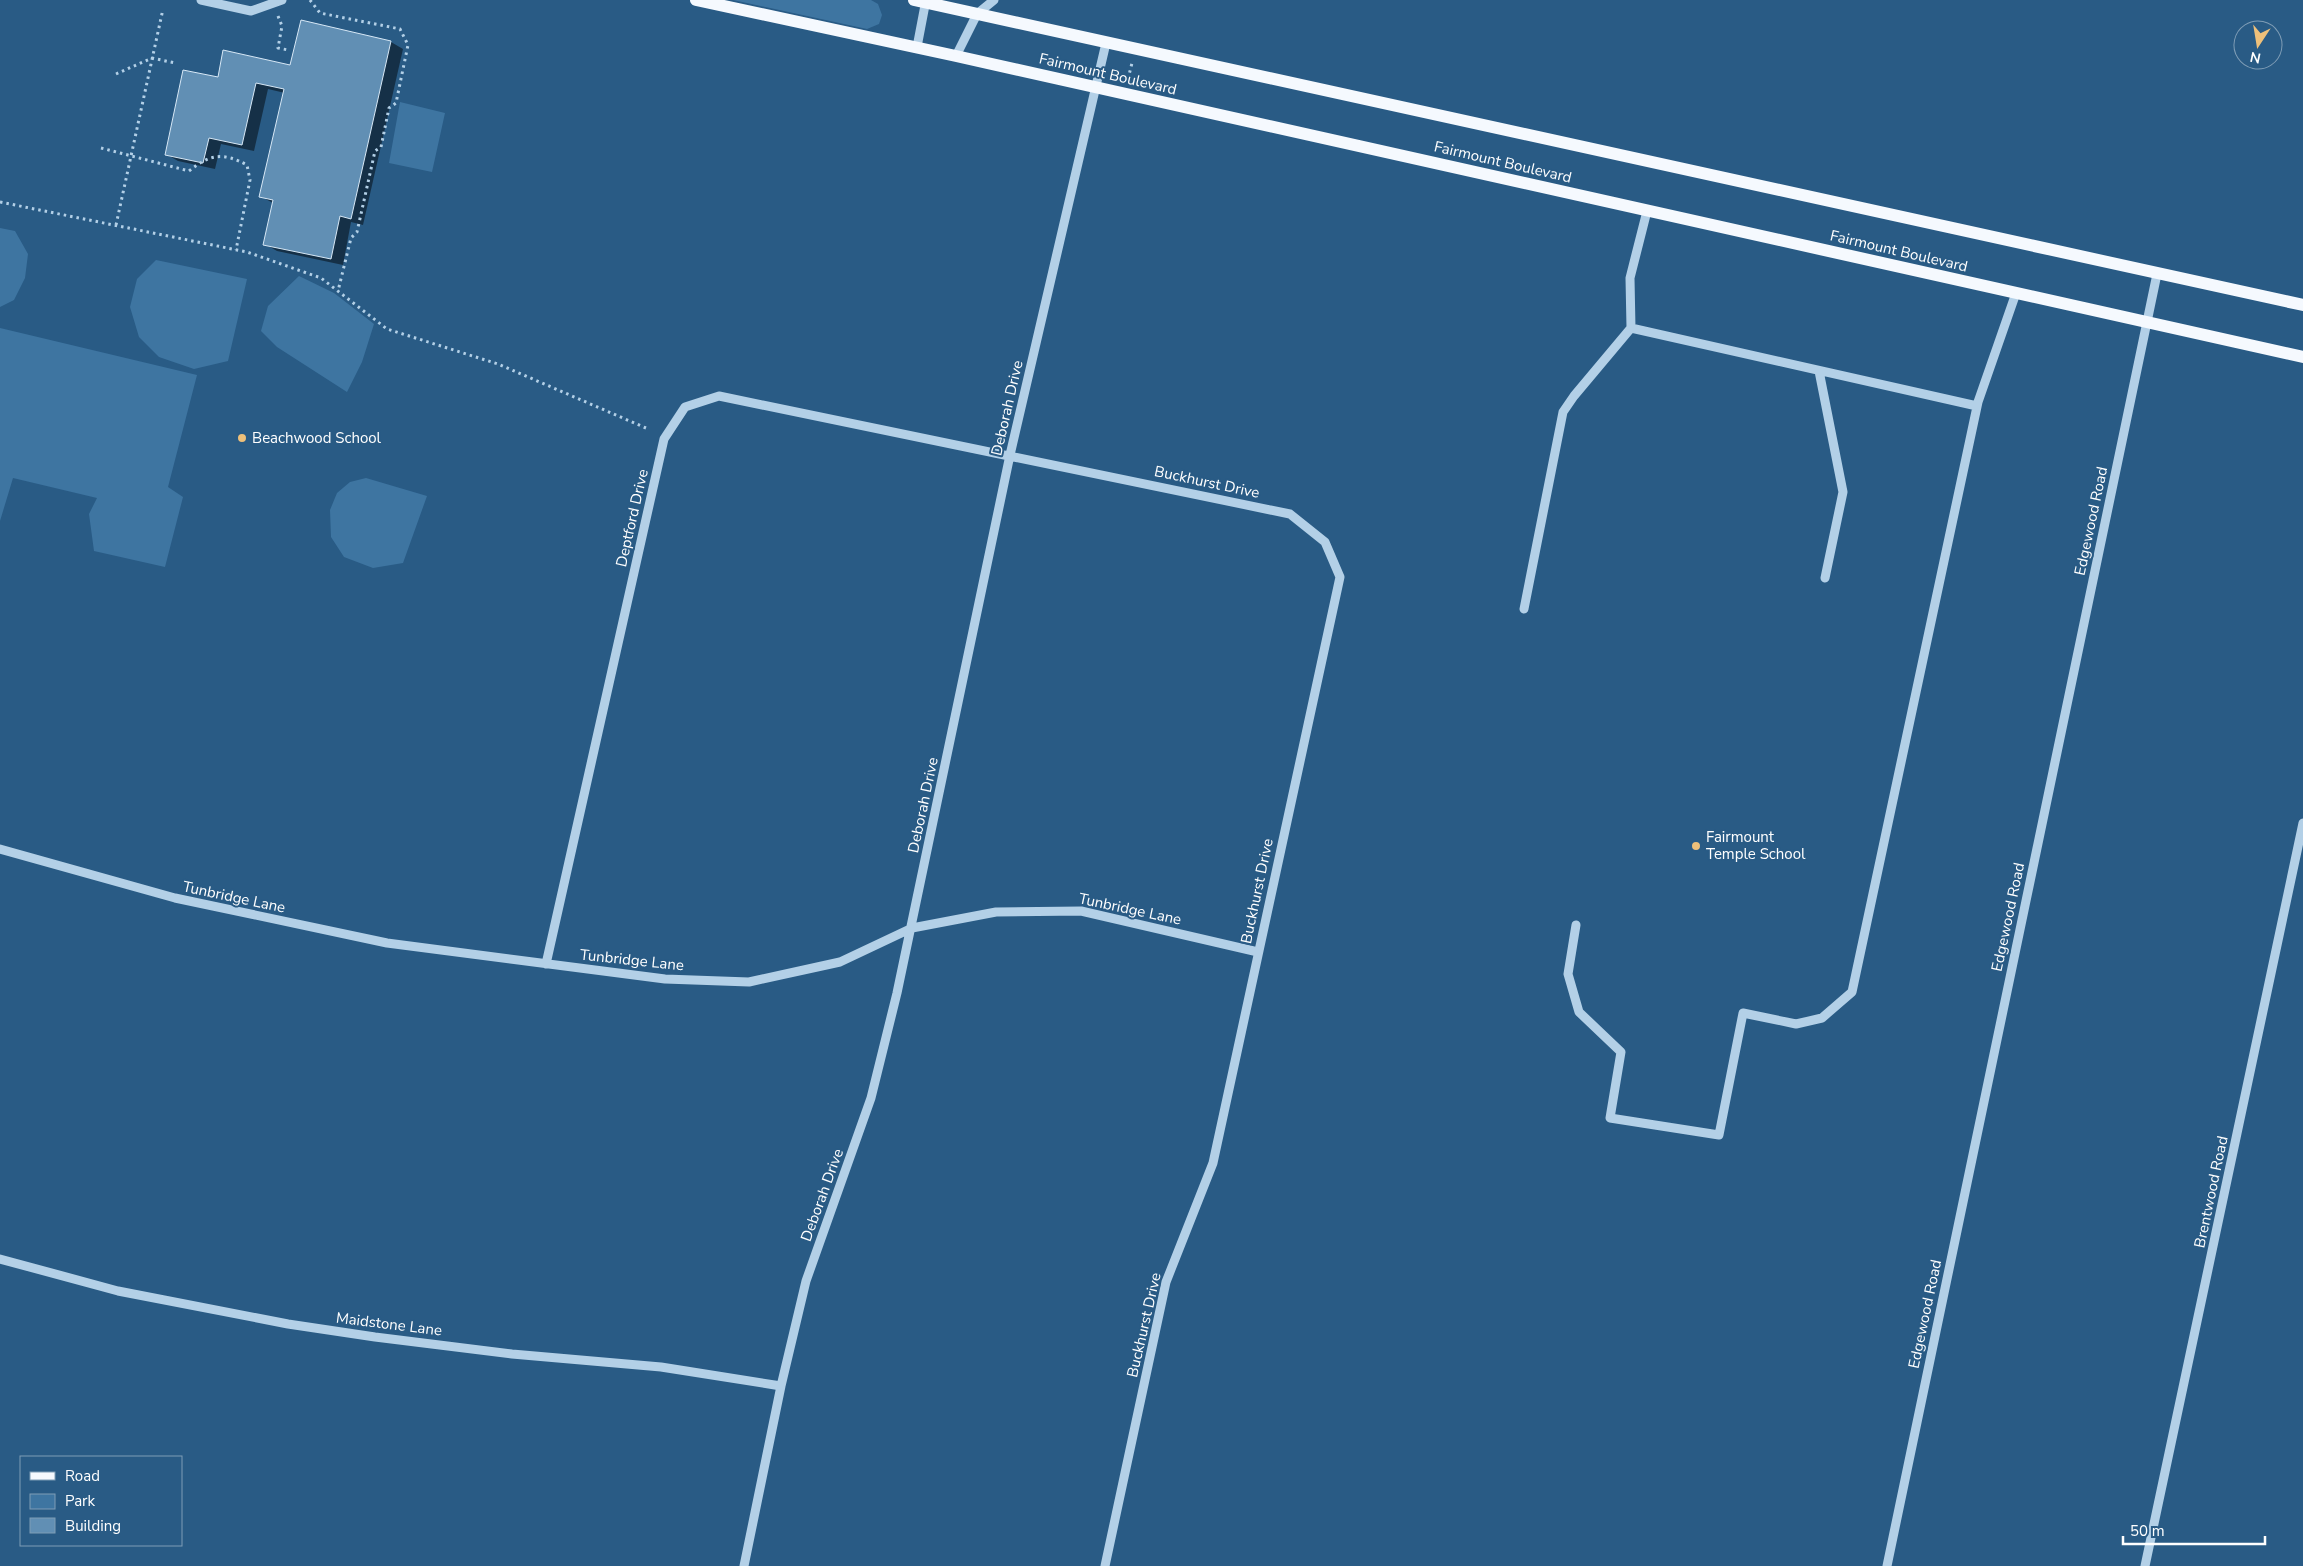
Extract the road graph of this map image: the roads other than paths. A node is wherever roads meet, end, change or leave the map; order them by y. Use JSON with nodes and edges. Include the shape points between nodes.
{"nodes":[{"id":1,"x":201,"y":0,"type":"edge"},
{"id":2,"x":282,"y":0,"type":"edge"},
{"id":3,"x":696,"y":0,"type":"edge"},
{"id":4,"x":994,"y":0,"type":"edge"},
{"id":5,"x":922,"y":1,"type":"edge"},
{"id":6,"x":977,"y":14,"type":"junction"},
{"id":7,"x":1106,"y":43,"type":"junction"},
{"id":8,"x":917,"y":47,"type":"junction"},
{"id":9,"x":956,"y":56,"type":"junction"},
{"id":10,"x":1096,"y":88,"type":"junction"},
{"id":11,"x":1647,"y":211,"type":"junction"},
{"id":12,"x":2157,"y":274,"type":"junction"},
{"id":13,"x":2016,"y":294,"type":"junction"},
{"id":14,"x":2303,"y":305,"type":"edge"},
{"id":15,"x":2147,"y":323,"type":"junction"},
{"id":16,"x":1631,"y":328,"type":"junction"},
{"id":17,"x":2303,"y":357,"type":"edge"},
{"id":18,"x":1818,"y":371,"type":"junction"},
{"id":19,"x":1977,"y":406,"type":"junction"},
{"id":20,"x":1010,"y":455,"type":"junction"},
{"id":21,"x":1826,"y":578,"type":"dead end"},
{"id":22,"x":1524,"y":609,"type":"dead end"},
{"id":23,"x":2303,"y":823,"type":"edge"},
{"id":24,"x":0,"y":849,"type":"edge"},
{"id":25,"x":1576,"y":925,"type":"dead end"},
{"id":26,"x":912,"y":928,"type":"junction"},
{"id":27,"x":1258,"y":952,"type":"junction"},
{"id":28,"x":546,"y":964,"type":"junction"},
{"id":29,"x":0,"y":1259,"type":"edge"},
{"id":30,"x":780,"y":1386,"type":"junction"},
{"id":31,"x":744,"y":1566,"type":"edge"},
{"id":32,"x":1105,"y":1566,"type":"edge"},
{"id":33,"x":1887,"y":1566,"type":"edge"},
{"id":34,"x":2145,"y":1566,"type":"edge"}],
"edges":[{"from":1,"to":2,"type":"street","via":[[251,11]]},
{"from":3,"to":8,"type":"main road","name":"Fairmount Boulevard"},
{"from":4,"to":6,"type":"street"},
{"from":5,"to":6,"type":"main road","name":"Fairmount Boulevard"},
{"from":5,"to":8,"type":"street"},
{"from":6,"to":7,"type":"main road","name":"Fairmount Boulevard"},
{"from":6,"to":9,"type":"street"},
{"from":7,"to":10,"type":"street","name":"Deborah Drive"},
{"from":7,"to":12,"type":"main road","name":"Fairmount Boulevard","via":[[1914,218]]},
{"from":8,"to":9,"type":"main road","name":"Fairmount Boulevard"},
{"from":9,"to":10,"type":"main road","name":"Fairmount Boulevard"},
{"from":10,"to":11,"type":"main road","name":"Fairmount Boulevard"},
{"from":10,"to":20,"type":"street","name":"Deborah Drive"},
{"from":11,"to":13,"type":"main road","name":"Fairmount Boulevard"},
{"from":11,"to":16,"type":"street","via":[[1630,278]]},
{"from":12,"to":14,"type":"main road","name":"Fairmount Boulevard"},
{"from":12,"to":15,"type":"street","name":"Edgewood Road"},
{"from":13,"to":15,"type":"main road","name":"Fairmount Boulevard"},
{"from":13,"to":19,"type":"street"},
{"from":15,"to":17,"type":"main road","name":"Fairmount Boulevard"},
{"from":15,"to":33,"type":"street","name":"Edgewood Road"},
{"from":16,"to":18,"type":"street"},
{"from":16,"to":22,"type":"street","via":[[1563,412]]},
{"from":18,"to":19,"type":"street"},
{"from":18,"to":21,"type":"street","via":[[1844,492]]},
{"from":19,"to":25,"type":"street","via":[[1852,992],[1822,1018],[1796,1024],[1743,1013],[1719,1135],[1610,1118],[1621,1052],[1579,1012],[1568,974]]},
{"from":20,"to":26,"type":"street","name":"Deborah Drive"},
{"from":20,"to":27,"type":"street","name":"Buckhurst Drive","via":[[1290,514],[1325,542],[1340,577]]},
{"from":20,"to":28,"type":"street","name":"Deptford Drive","via":[[719,396],[685,407],[664,438]]},
{"from":23,"to":34,"type":"street","name":"Brentwood Road"},
{"from":24,"to":28,"type":"street","name":"Tunbridge Lane","via":[[175,898],[387,943]]},
{"from":26,"to":27,"type":"street","name":"Tunbridge Lane","via":[[996,912],[1081,911]]},
{"from":26,"to":28,"type":"street","name":"Tunbridge Lane","via":[[840,962],[749,982],[665,979]]},
{"from":26,"to":30,"type":"street","name":"Deborah Drive","via":[[871,1098],[806,1281]]},
{"from":27,"to":32,"type":"street","name":"Buckhurst Drive","via":[[1213,1163],[1166,1282]]},
{"from":29,"to":30,"type":"street","name":"Maidstone Lane","via":[[118,1291],[288,1324],[492,1351],[661,1367]]},
{"from":30,"to":31,"type":"street","name":"Deborah Drive"}]}
